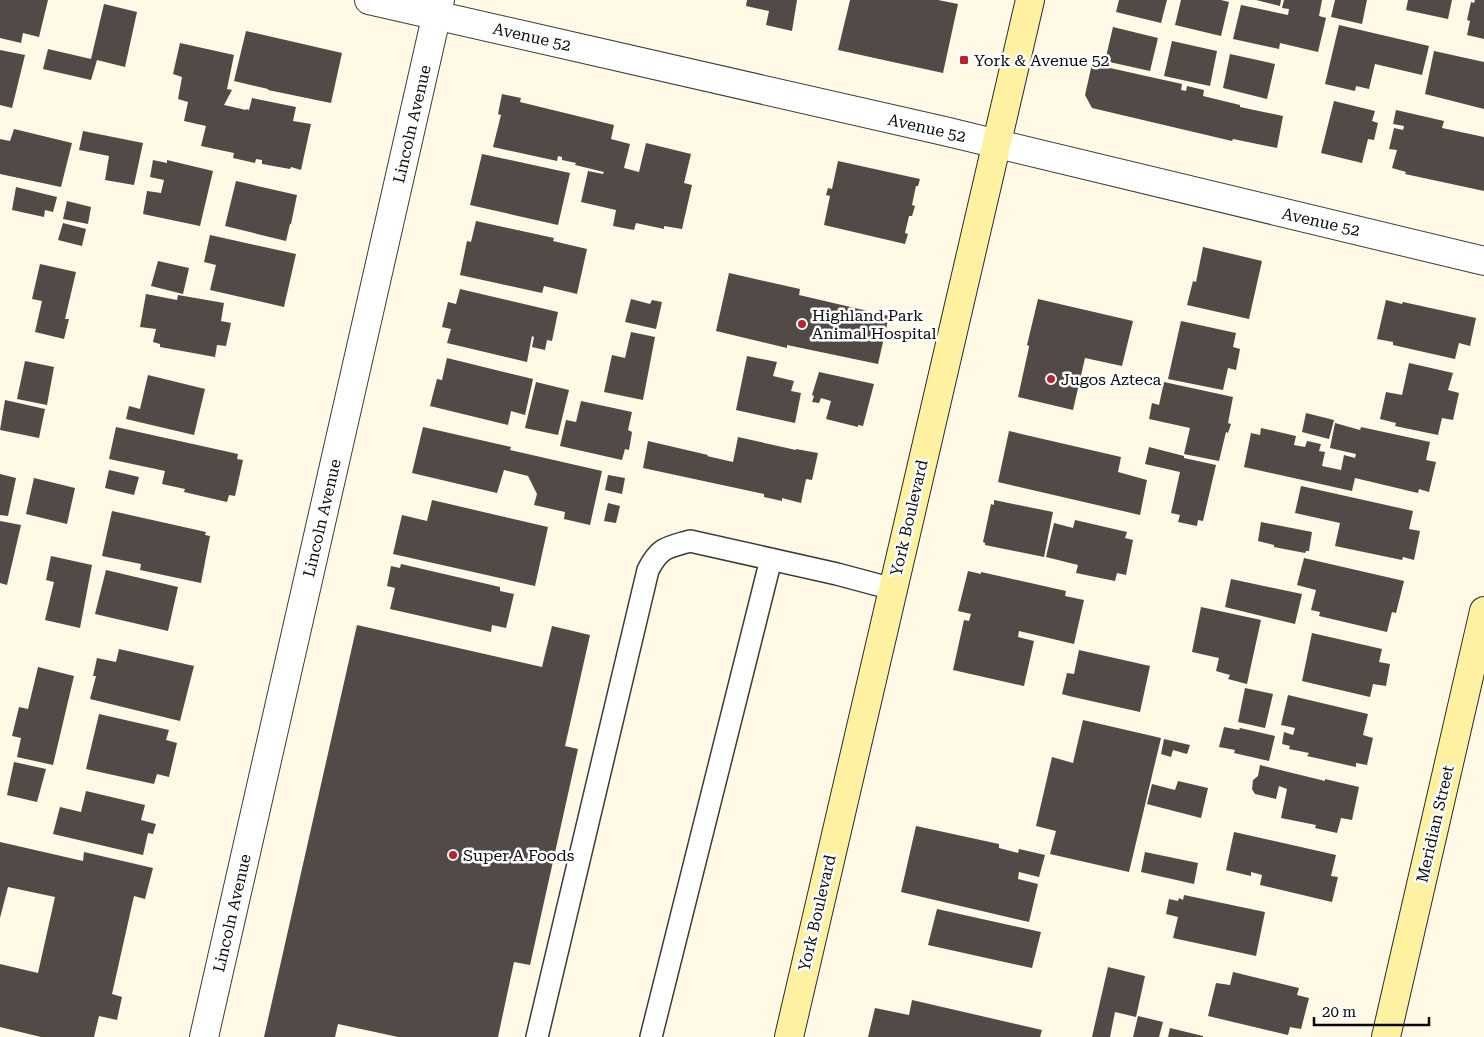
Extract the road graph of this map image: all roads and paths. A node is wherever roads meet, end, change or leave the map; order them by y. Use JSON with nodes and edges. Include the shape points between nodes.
{"nodes":[{"id":1,"x":369,"y":0,"type":"edge"},
{"id":2,"x":1030,"y":0,"type":"edge"},
{"id":3,"x":438,"y":8,"type":"edge"},
{"id":4,"x":996,"y":144,"type":"junction"},
{"id":5,"x":1484,"y":262,"type":"edge"},
{"id":6,"x":771,"y":559,"type":"junction"},
{"id":7,"x":893,"y":589,"type":"junction"},
{"id":8,"x":1484,"y":611,"type":"edge"},
{"id":9,"x":204,"y":1037,"type":"edge"},
{"id":10,"x":537,"y":1037,"type":"edge"},
{"id":11,"x":651,"y":1037,"type":"edge"},
{"id":12,"x":788,"y":1037,"type":"edge"},
{"id":13,"x":1386,"y":1037,"type":"edge"}],
"edges":[{"from":1,"to":3,"type":"street","name":"Avenue 52"},
{"from":2,"to":4,"type":"main road","name":"York Boulevard"},
{"from":3,"to":4,"type":"street","name":"Avenue 52"},
{"from":3,"to":9,"type":"street","name":"Lincoln Avenue"},
{"from":4,"to":5,"type":"street","name":"Avenue 52"},
{"from":4,"to":7,"type":"main road","name":"York Boulevard"},
{"from":6,"to":7,"type":"lane"},
{"from":6,"to":10,"type":"lane","via":[[690,541],[668,547],[655,556],[648,570]]},
{"from":6,"to":11,"type":"lane"},
{"from":7,"to":12,"type":"main road","name":"York Boulevard"},
{"from":8,"to":13,"type":"main road","name":"Meridian Street"}]}
